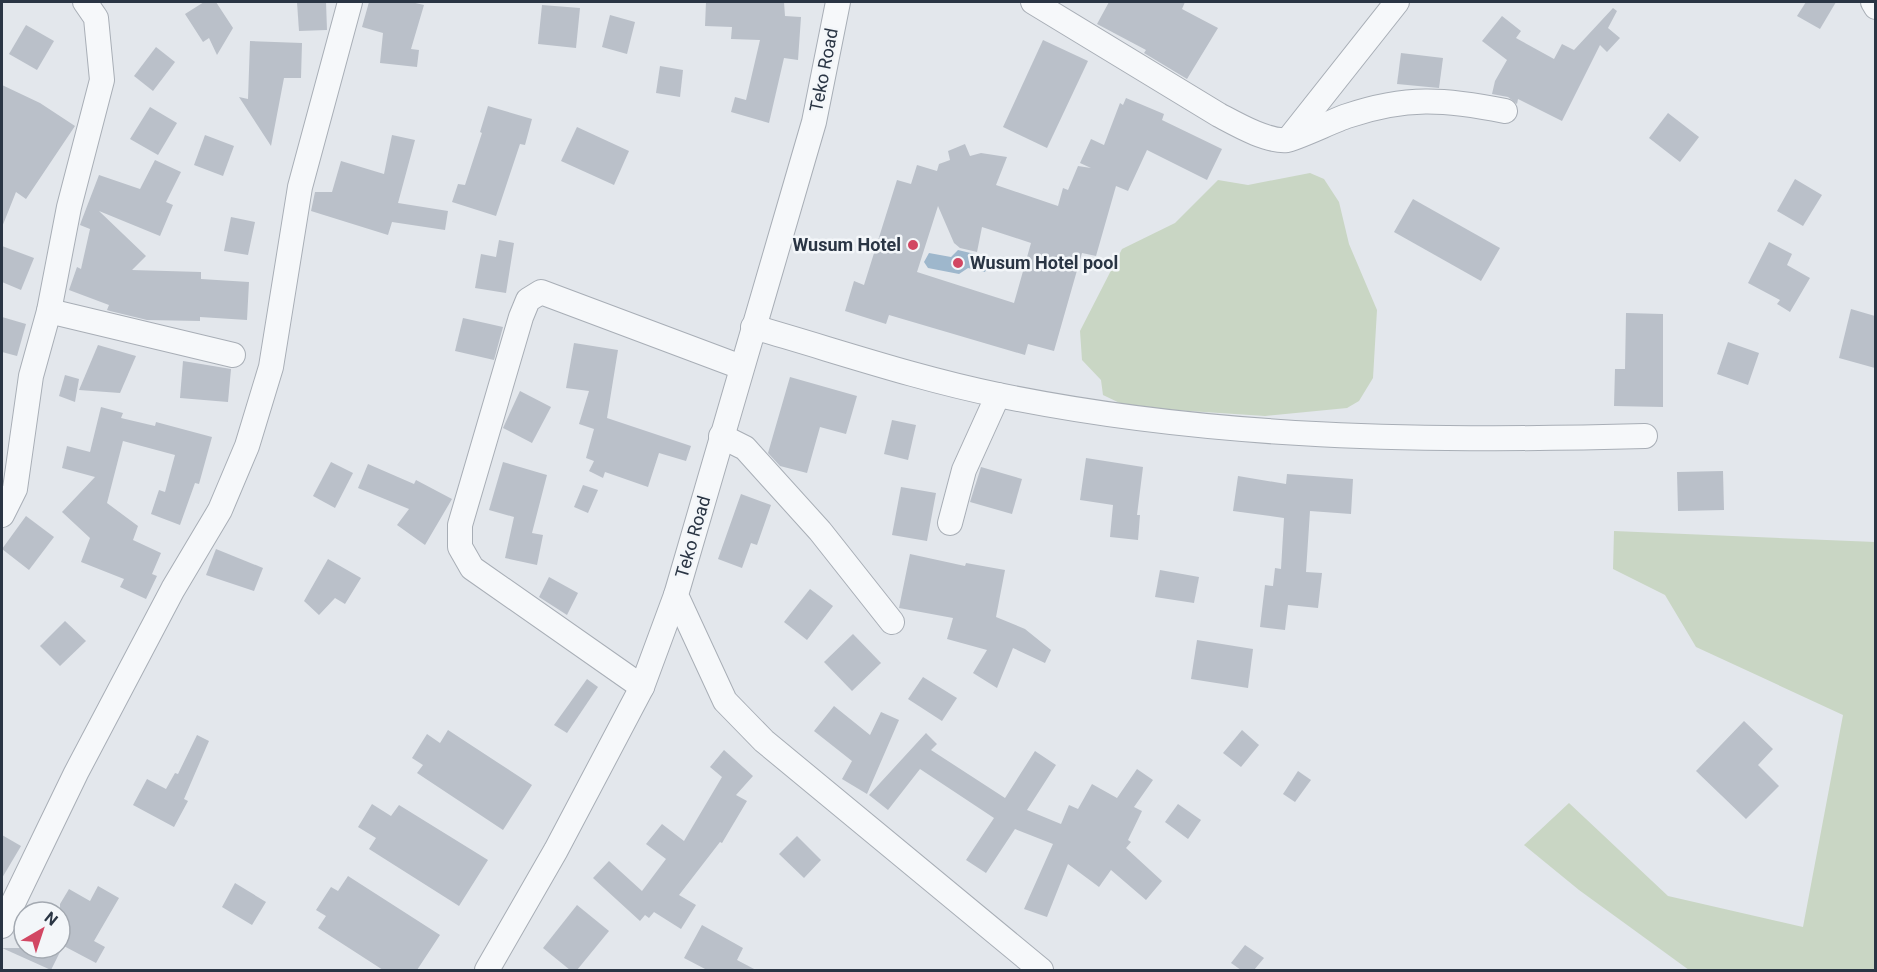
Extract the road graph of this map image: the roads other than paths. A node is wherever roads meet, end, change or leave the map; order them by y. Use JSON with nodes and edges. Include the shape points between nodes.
{"nodes":[{"id":1,"x":85,"y":2,"type":"edge"},
{"id":2,"x":350,"y":2,"type":"edge"},
{"id":3,"x":838,"y":2,"type":"edge"},
{"id":4,"x":1033,"y":2,"type":"edge"},
{"id":5,"x":1397,"y":2,"type":"edge"},
{"id":6,"x":1873,"y":2,"type":"edge"},
{"id":7,"x":1875,"y":7,"type":"edge"},
{"id":8,"x":1505,"y":111,"type":"dead end"},
{"id":9,"x":1288,"y":140,"type":"junction"},
{"id":10,"x":49,"y":311,"type":"junction"},
{"id":11,"x":753,"y":327,"type":"junction"},
{"id":12,"x":233,"y":355,"type":"dead end"},
{"id":13,"x":741,"y":367,"type":"junction"},
{"id":14,"x":998,"y":395,"type":"junction"},
{"id":15,"x":721,"y":436,"type":"junction"},
{"id":16,"x":1645,"y":436,"type":"dead end"},
{"id":17,"x":2,"y":515,"type":"edge"},
{"id":18,"x":950,"y":523,"type":"dead end"},
{"id":19,"x":676,"y":595,"type":"junction"},
{"id":20,"x":892,"y":622,"type":"dead end"},
{"id":21,"x":642,"y":687,"type":"junction"},
{"id":22,"x":2,"y":926,"type":"edge"},
{"id":23,"x":488,"y":970,"type":"edge"},
{"id":24,"x":1041,"y":970,"type":"edge"}],
"edges":[{"from":1,"to":10,"type":"street","via":[[96,18],[102,80],[69,207]]},
{"from":2,"to":22,"type":"street","via":[[300,186],[271,367],[247,446],[220,510],[172,589]]},
{"from":3,"to":11,"type":"street","name":"Teko Road","via":[[814,122]]},
{"from":4,"to":9,"type":"street","via":[[1219,115],[1251,131]]},
{"from":5,"to":9,"type":"street"},
{"from":6,"to":7,"type":"street"},
{"from":8,"to":9,"type":"street","via":[[1435,101],[1399,101]]},
{"from":10,"to":12,"type":"street"},
{"from":10,"to":17,"type":"street","via":[[31,376],[15,489]]},
{"from":11,"to":13,"type":"street","name":"Teko Road"},
{"from":11,"to":14,"type":"street"},
{"from":13,"to":15,"type":"street","name":"Teko Road"},
{"from":13,"to":21,"type":"street","via":[[541,292],[528,300],[521,317],[460,525],[460,547],[472,568]]},
{"from":14,"to":16,"type":"street","via":[[1187,424],[1291,434],[1378,438]]},
{"from":14,"to":18,"type":"street","via":[[964,470]]},
{"from":15,"to":19,"type":"street","name":"Teko Road"},
{"from":15,"to":20,"type":"street","via":[[745,447],[820,531]]},
{"from":19,"to":21,"type":"street"},
{"from":19,"to":24,"type":"street","name":"Teko Road","via":[[725,701],[764,741]]},
{"from":21,"to":23,"type":"street"}]}
